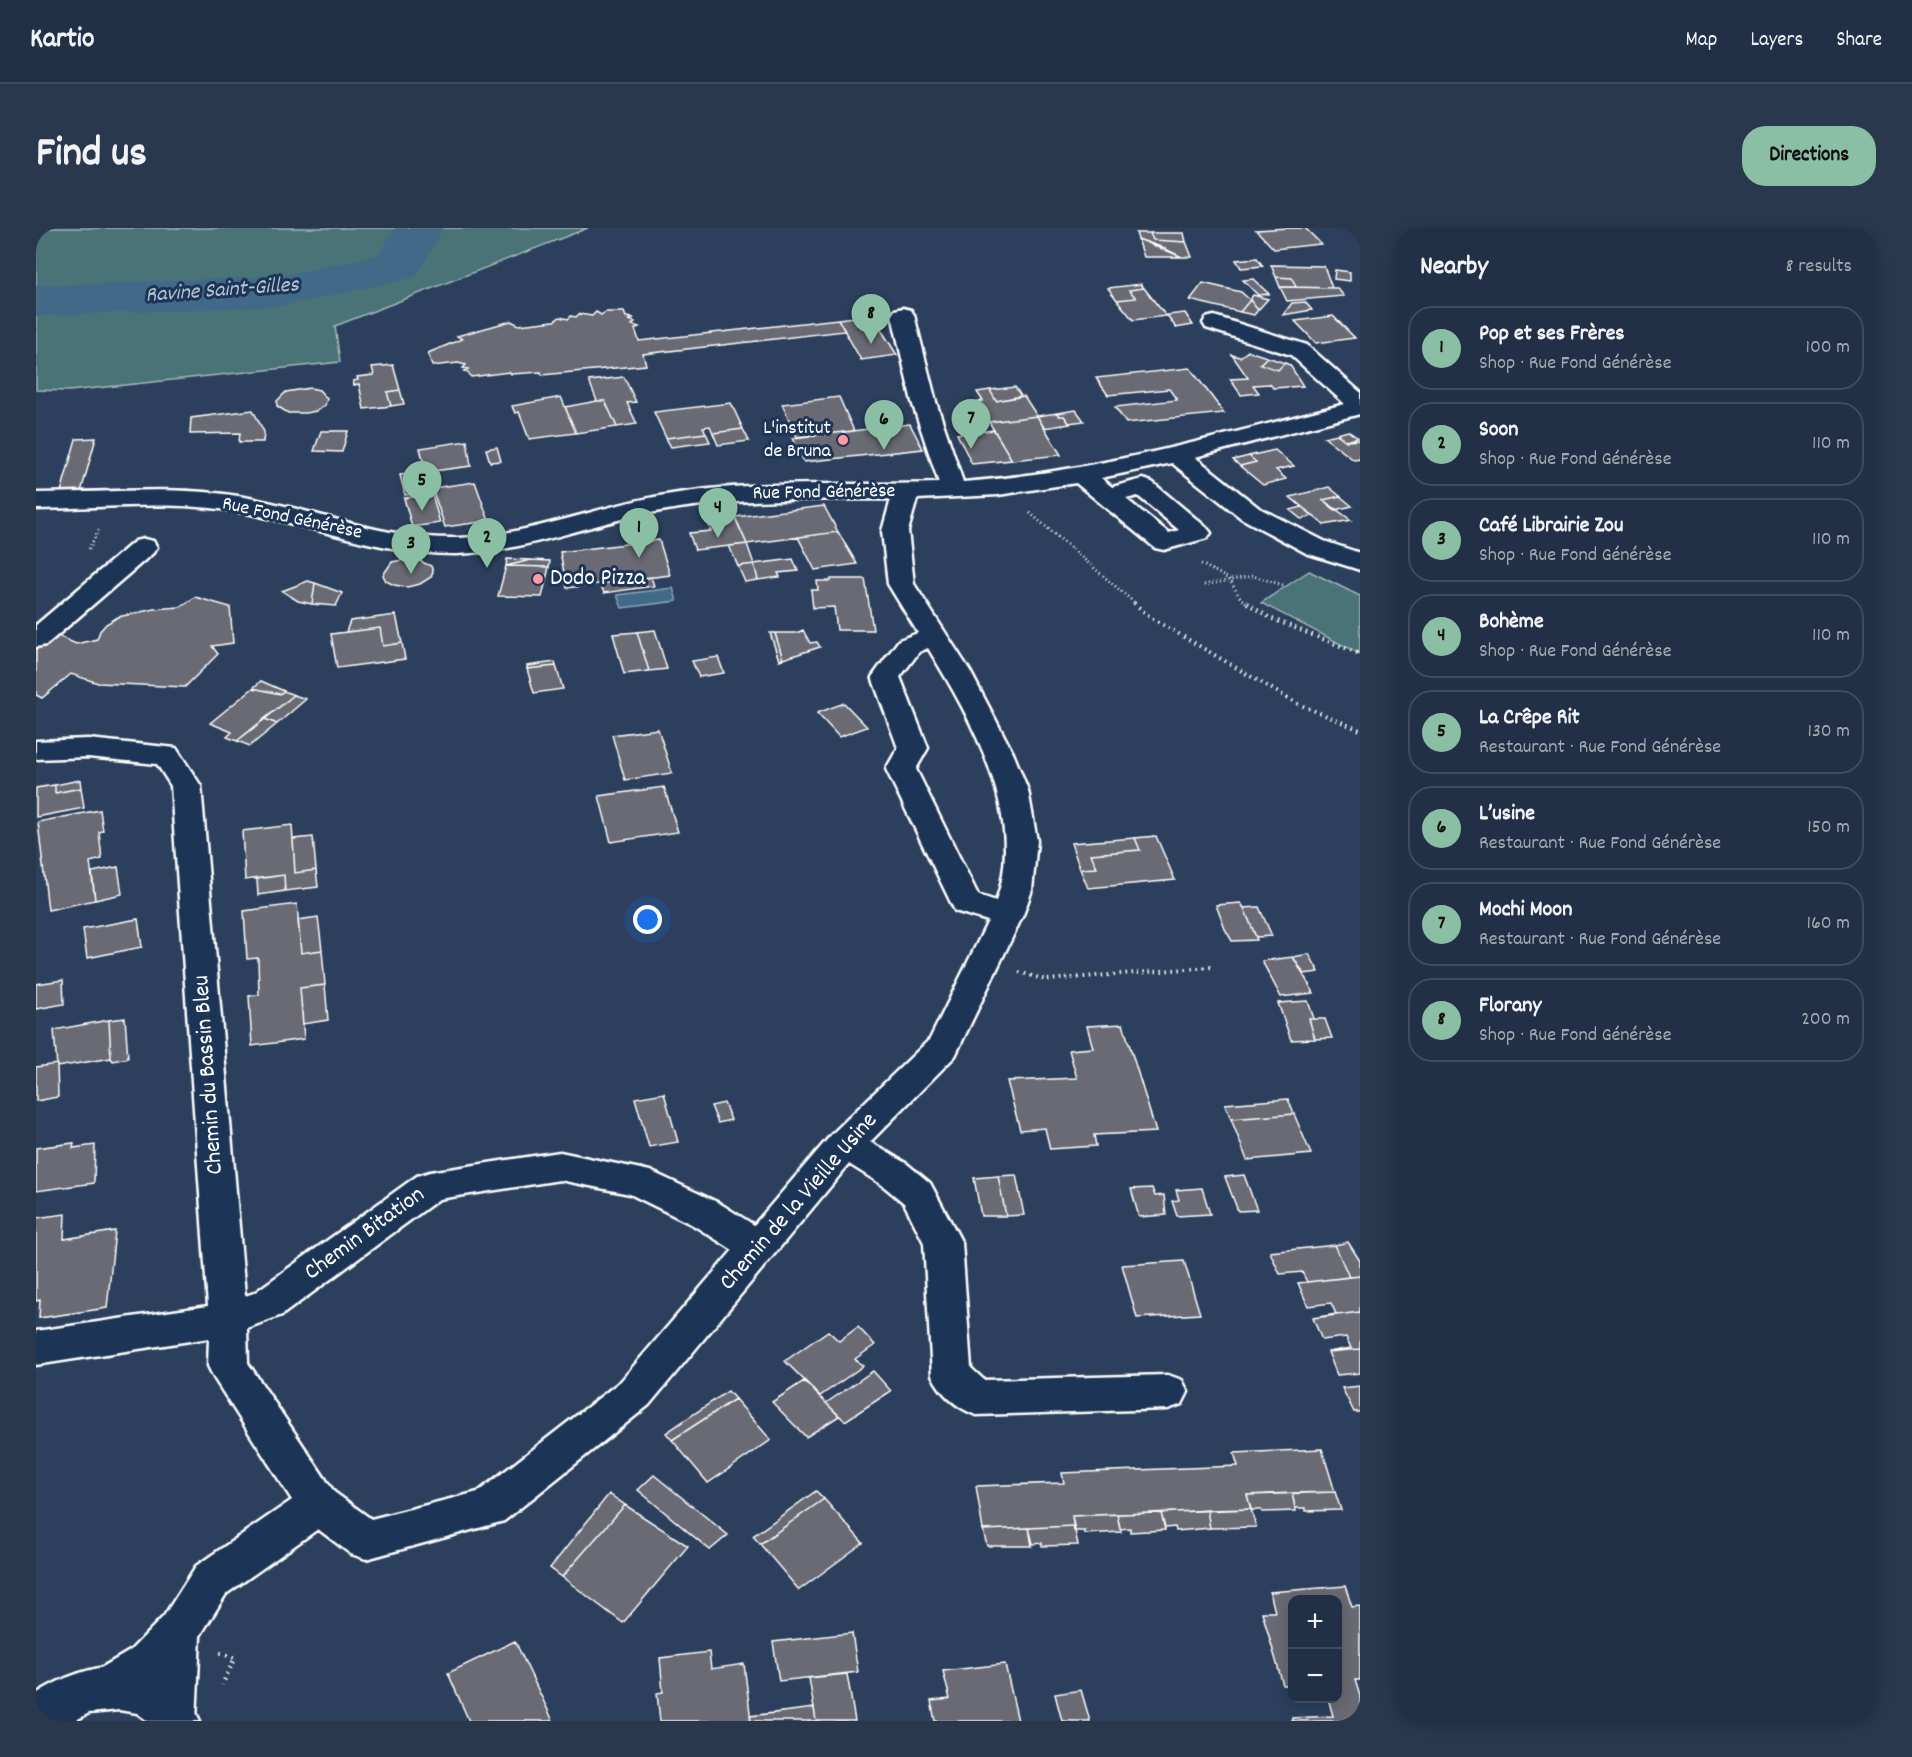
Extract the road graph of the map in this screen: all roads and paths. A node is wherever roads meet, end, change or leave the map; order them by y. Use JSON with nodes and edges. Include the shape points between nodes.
{"nodes":[{"id":1,"x":903,"y":315,"type":"dead end"},
{"id":2,"x":1214,"y":324,"type":"dead end"},
{"id":3,"x":1360,"y":405,"type":"edge"},
{"id":4,"x":1175,"y":453,"type":"junction"},
{"id":5,"x":1083,"y":476,"type":"junction"},
{"id":6,"x":999,"y":487,"type":"junction"},
{"id":7,"x":954,"y":491,"type":"junction"},
{"id":8,"x":906,"y":492,"type":"junction"},
{"id":9,"x":1107,"y":496,"type":"junction"},
{"id":10,"x":36,"y":501,"type":"edge"},
{"id":11,"x":1164,"y":542,"type":"junction"},
{"id":12,"x":144,"y":547,"type":"dead end"},
{"id":13,"x":1360,"y":562,"type":"edge"},
{"id":14,"x":1229,"y":579,"type":"junction"},
{"id":15,"x":1204,"y":585,"type":"dead end"},
{"id":16,"x":1283,"y":585,"type":"dead end"},
{"id":17,"x":934,"y":636,"type":"junction"},
{"id":18,"x":36,"y":639,"type":"edge"},
{"id":19,"x":1360,"y":654,"type":"edge"},
{"id":20,"x":1360,"y":730,"type":"edge"},
{"id":21,"x":36,"y":750,"type":"edge"},
{"id":22,"x":1002,"y":928,"type":"junction"},
{"id":23,"x":1210,"y":967,"type":"dead end"},
{"id":24,"x":845,"y":1144,"type":"junction"},
{"id":25,"x":758,"y":1246,"type":"junction"},
{"id":26,"x":228,"y":1319,"type":"junction"},
{"id":27,"x":36,"y":1348,"type":"edge"},
{"id":28,"x":1168,"y":1392,"type":"dead end"},
{"id":29,"x":319,"y":1506,"type":"junction"},
{"id":30,"x":195,"y":1641,"type":"junction"},
{"id":31,"x":110,"y":1687,"type":"junction"},
{"id":32,"x":221,"y":1695,"type":"dead end"},
{"id":33,"x":176,"y":1719,"type":"edge"},
{"id":34,"x":36,"y":1721,"type":"edge"}],
"edges":[{"from":1,"to":7,"type":"street","via":[[924,402]]},
{"from":2,"to":3,"type":"street","via":[[1299,350]]},
{"from":3,"to":4,"type":"street","name":"Rue Fond Générèse"},
{"from":4,"to":5,"type":"street","name":"Rue Fond Générèse"},
{"from":4,"to":13,"type":"street","via":[[1250,513],[1315,548]]},
{"from":5,"to":6,"type":"street","name":"Rue Fond Générèse"},
{"from":5,"to":9,"type":"street"},
{"from":6,"to":7,"type":"street","name":"Rue Fond Générèse"},
{"from":6,"to":20,"type":"path","via":[[1150,617],[1296,703]]},
{"from":7,"to":8,"type":"street","name":"Rue Fond Générèse"},
{"from":8,"to":10,"type":"street","name":"Rue Fond Générèse","via":[[762,492],[685,499],[494,542],[456,546],[381,539],[237,504],[176,500]]},
{"from":8,"to":17,"type":"street","name":"Chemin de la Vieille Usine","via":[[895,531],[901,584]]},
{"from":9,"to":11,"type":"street"},
{"from":9,"to":11,"type":"street","via":[[1143,487],[1198,533]]},
{"from":11,"to":14,"type":"path"},
{"from":12,"to":18,"type":"street"},
{"from":14,"to":15,"type":"path"},
{"from":14,"to":16,"type":"path","via":[[1253,576]]},
{"from":14,"to":19,"type":"path","via":[[1241,599],[1270,618]]},
{"from":17,"to":22,"type":"street","name":"Chemin de la Vieille Usine","via":[[998,753],[1013,790],[1022,841],[1016,890]]},
{"from":17,"to":22,"type":"street","via":[[909,646],[886,677],[913,748],[900,769],[966,903]]},
{"from":21,"to":26,"type":"street","name":"Chemin du Bassin Bleu","via":[[88,748],[166,755],[186,786]]},
{"from":22,"to":23,"type":"path","via":[[1013,970],[1046,980]]},
{"from":22,"to":24,"type":"street","name":"Chemin de la Vieille Usine","via":[[943,1047]]},
{"from":24,"to":25,"type":"street","name":"Chemin de la Vieille Usine"},
{"from":24,"to":28,"type":"street","via":[[917,1193],[943,1243],[952,1376],[976,1398]]},
{"from":25,"to":26,"type":"street","name":"Chemin Bitation","via":[[706,1214],[637,1181],[560,1166],[430,1186],[268,1304]]},
{"from":25,"to":29,"type":"street","name":"Chemin de la Vieille Usine","via":[[635,1394],[489,1508],[366,1540]]},
{"from":26,"to":27,"type":"street","name":"Chemin Bitation"},
{"from":26,"to":29,"type":"street","name":"Chemin du Bassin Bleu","via":[[228,1366]]},
{"from":29,"to":30,"type":"street","via":[[211,1580]]},
{"from":30,"to":31,"type":"street"},
{"from":30,"to":32,"type":"path","via":[[235,1658]]},
{"from":30,"to":33,"type":"street","via":[[174,1675]]},
{"from":31,"to":33,"type":"street","via":[[136,1690],[158,1700]]},
{"from":31,"to":34,"type":"street","via":[[71,1697]]}]}
